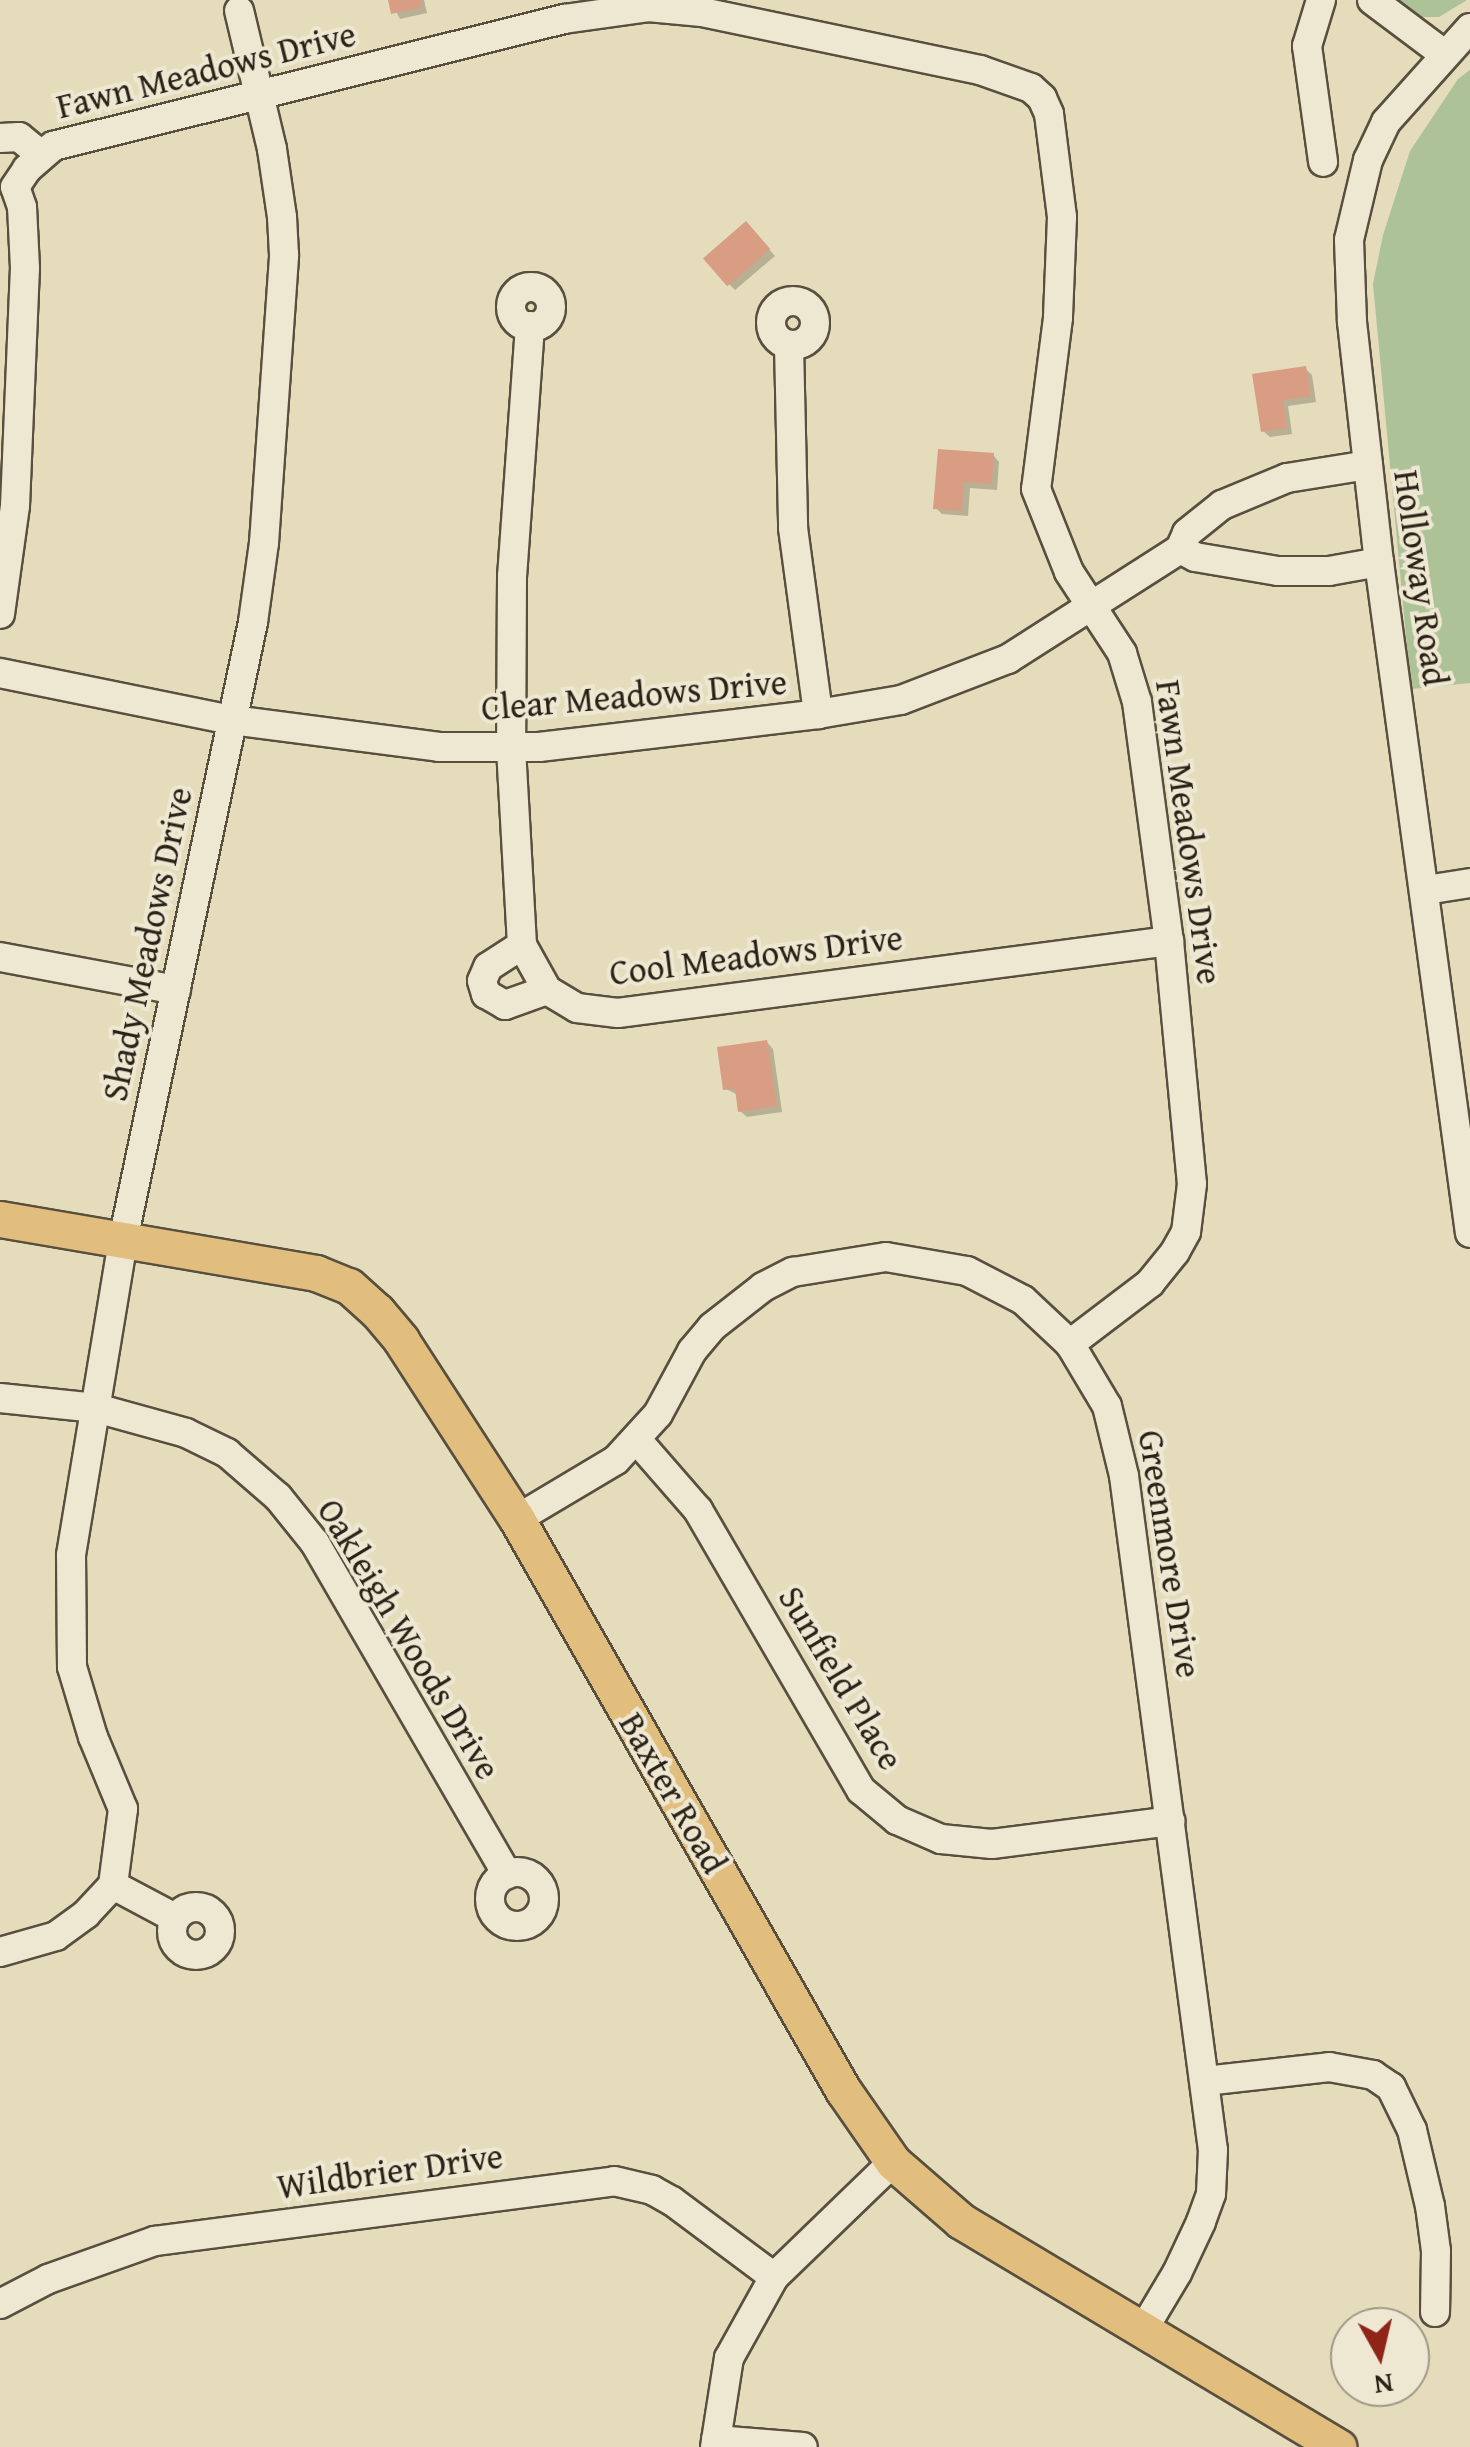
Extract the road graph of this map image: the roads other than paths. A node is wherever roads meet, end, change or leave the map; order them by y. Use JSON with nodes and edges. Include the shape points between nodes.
{"nodes":[{"id":1,"x":1321,"y":0,"type":"edge"},
{"id":2,"x":1372,"y":0,"type":"edge"},
{"id":3,"x":238,"y":11,"type":"dead end"},
{"id":4,"x":1470,"y":28,"type":"edge"},
{"id":5,"x":1444,"y":54,"type":"junction"},
{"id":6,"x":259,"y":96,"type":"junction"},
{"id":7,"x":0,"y":138,"type":"edge"},
{"id":8,"x":1323,"y":162,"type":"dead end"},
{"id":9,"x":21,"y":171,"type":"edge"},
{"id":10,"x":530,"y":326,"type":"dead end"},
{"id":11,"x":789,"y":345,"type":"dead end"},
{"id":12,"x":1368,"y":465,"type":"junction"},
{"id":13,"x":1180,"y":549,"type":"junction"},
{"id":14,"x":1379,"y":562,"type":"junction"},
{"id":15,"x":1089,"y":604,"type":"junction"},
{"id":16,"x":0,"y":614,"type":"edge"},
{"id":17,"x":0,"y":673,"type":"edge"},
{"id":18,"x":818,"y":714,"type":"junction"},
{"id":19,"x":232,"y":720,"type":"junction"},
{"id":20,"x":511,"y":748,"type":"junction"},
{"id":21,"x":1470,"y":884,"type":"edge"},
{"id":22,"x":1426,"y":890,"type":"junction"},
{"id":23,"x":1170,"y":941,"type":"junction"},
{"id":24,"x":522,"y":944,"type":"junction"},
{"id":25,"x":0,"y":958,"type":"edge"},
{"id":26,"x":176,"y":990,"type":"junction"},
{"id":27,"x":546,"y":990,"type":"junction"},
{"id":28,"x":0,"y":1218,"type":"edge"},
{"id":29,"x":1470,"y":1232,"type":"edge"},
{"id":30,"x":123,"y":1240,"type":"junction"},
{"id":31,"x":1070,"y":1344,"type":"junction"},
{"id":32,"x":0,"y":1398,"type":"edge"},
{"id":33,"x":96,"y":1408,"type":"junction"},
{"id":34,"x":637,"y":1440,"type":"junction"},
{"id":35,"x":518,"y":1519,"type":"junction"},
{"id":36,"x":1170,"y":1821,"type":"junction"},
{"id":37,"x":506,"y":1874,"type":"dead end"},
{"id":38,"x":113,"y":1885,"type":"junction"},
{"id":39,"x":175,"y":1918,"type":"dead end"},
{"id":40,"x":0,"y":1952,"type":"edge"},
{"id":41,"x":1205,"y":2081,"type":"junction"},
{"id":42,"x":893,"y":2162,"type":"junction"},
{"id":43,"x":774,"y":2277,"type":"junction"},
{"id":44,"x":0,"y":2304,"type":"edge"},
{"id":45,"x":1435,"y":2312,"type":"dead end"},
{"id":46,"x":1142,"y":2330,"type":"junction"},
{"id":47,"x":715,"y":2443,"type":"edge"},
{"id":48,"x":804,"y":2447,"type":"edge"},
{"id":49,"x":1338,"y":2447,"type":"edge"}],
"edges":[{"from":1,"to":8,"type":"street","via":[[1308,46]]},
{"from":2,"to":5,"type":"street"},
{"from":3,"to":6,"type":"street","name":"Shady Meadows Drive"},
{"from":4,"to":5,"type":"street","name":"Holloway Road"},
{"from":5,"to":12,"type":"street","name":"Holloway Road","via":[[1386,122],[1356,200],[1351,289]]},
{"from":6,"to":9,"type":"street","name":"Fawn Meadows Drive","via":[[71,140]]},
{"from":6,"to":15,"type":"street","name":"Fawn Meadows Drive","via":[[564,19],[648,7],[702,12],[961,66],[1031,88],[1048,114],[1062,217],[1058,318],[1036,490],[1068,572]]},
{"from":6,"to":19,"type":"street","name":"Shady Meadows Drive","via":[[284,255],[264,542]]},
{"from":7,"to":9,"type":"street","via":[[18,137]]},
{"from":9,"to":16,"type":"street","via":[[14,524]]},
{"from":10,"to":20,"type":"street","via":[[512,577]]},
{"from":11,"to":18,"type":"street","via":[[794,528]]},
{"from":12,"to":13,"type":"street","name":"Clear Meadows Drive","via":[[1287,478],[1222,505],[1187,534]]},
{"from":12,"to":14,"type":"street","name":"Holloway Road"},
{"from":13,"to":14,"type":"street","via":[[1278,571]]},
{"from":13,"to":15,"type":"street","name":"Clear Meadows Drive"},
{"from":14,"to":22,"type":"street","name":"Holloway Road"},
{"from":15,"to":18,"type":"street","name":"Clear Meadows Drive","via":[[1008,659],[901,700]]},
{"from":15,"to":23,"type":"street","name":"Fawn Meadows Drive","via":[[1130,675]]},
{"from":17,"to":19,"type":"street","name":"Clear Meadows Drive"},
{"from":18,"to":20,"type":"street","name":"Clear Meadows Drive"},
{"from":19,"to":20,"type":"street","name":"Clear Meadows Drive","via":[[439,747]]},
{"from":19,"to":26,"type":"street","name":"Shady Meadows Drive"},
{"from":20,"to":24,"type":"street"},
{"from":21,"to":22,"type":"street"},
{"from":22,"to":29,"type":"street","name":"Holloway Road"},
{"from":23,"to":27,"type":"street","name":"Cool Meadows Drive","via":[[618,1014],[577,1008]]},
{"from":23,"to":31,"type":"street","name":"Fawn Meadows Drive","via":[[1192,1184],[1186,1232],[1150,1283]]},
{"from":24,"to":27,"type":"street"},
{"from":24,"to":27,"type":"street","via":[[488,967],[486,994],[505,1004]]},
{"from":25,"to":26,"type":"street"},
{"from":26,"to":30,"type":"street","name":"Shady Meadows Drive"},
{"from":28,"to":30,"type":"main road","name":"Baxter Road"},
{"from":30,"to":33,"type":"street","name":"Shady Meadows Drive"},
{"from":30,"to":35,"type":"main road","name":"Baxter Road","via":[[316,1273],[349,1286],[401,1340]]},
{"from":31,"to":34,"type":"street","name":"Greenmore Drive","via":[[1023,1300],[967,1271],[886,1257],[793,1272],[712,1328]]},
{"from":31,"to":36,"type":"street","name":"Greenmore Drive","via":[[1107,1406],[1117,1437]]},
{"from":32,"to":33,"type":"street","name":"Oakleigh Woods Drive"},
{"from":33,"to":37,"type":"street","name":"Oakleigh Woods Drive","via":[[186,1432],[226,1453],[278,1497],[315,1543]]},
{"from":33,"to":38,"type":"street","name":"Shady Meadows Drive","via":[[71,1555],[72,1666],[123,1809]]},
{"from":34,"to":35,"type":"street","name":"Greenmore Drive","via":[[599,1473]]},
{"from":34,"to":36,"type":"street","name":"Sunfield Place","via":[[698,1510],[842,1760],[888,1814],[941,1839],[992,1844]]},
{"from":35,"to":42,"type":"main road","name":"Baxter Road","via":[[843,2090]]},
{"from":36,"to":41,"type":"street","name":"Greenmore Drive"},
{"from":38,"to":39,"type":"street"},
{"from":38,"to":40,"type":"street","via":[[56,1936]]},
{"from":41,"to":45,"type":"street","via":[[1328,2067],[1372,2075],[1391,2087],[1412,2130],[1430,2206]]},
{"from":41,"to":46,"type":"street","name":"Greenmore Drive","via":[[1211,2194],[1178,2273]]},
{"from":42,"to":43,"type":"street"},
{"from":42,"to":46,"type":"main road","name":"Baxter Road","via":[[961,2221]]},
{"from":43,"to":44,"type":"street","name":"Wildbrier Drive","via":[[672,2201],[614,2181],[156,2241],[48,2278]]},
{"from":43,"to":47,"type":"street","via":[[729,2358]]},
{"from":46,"to":49,"type":"main road","name":"Baxter Road"},
{"from":47,"to":48,"type":"street"}]}
